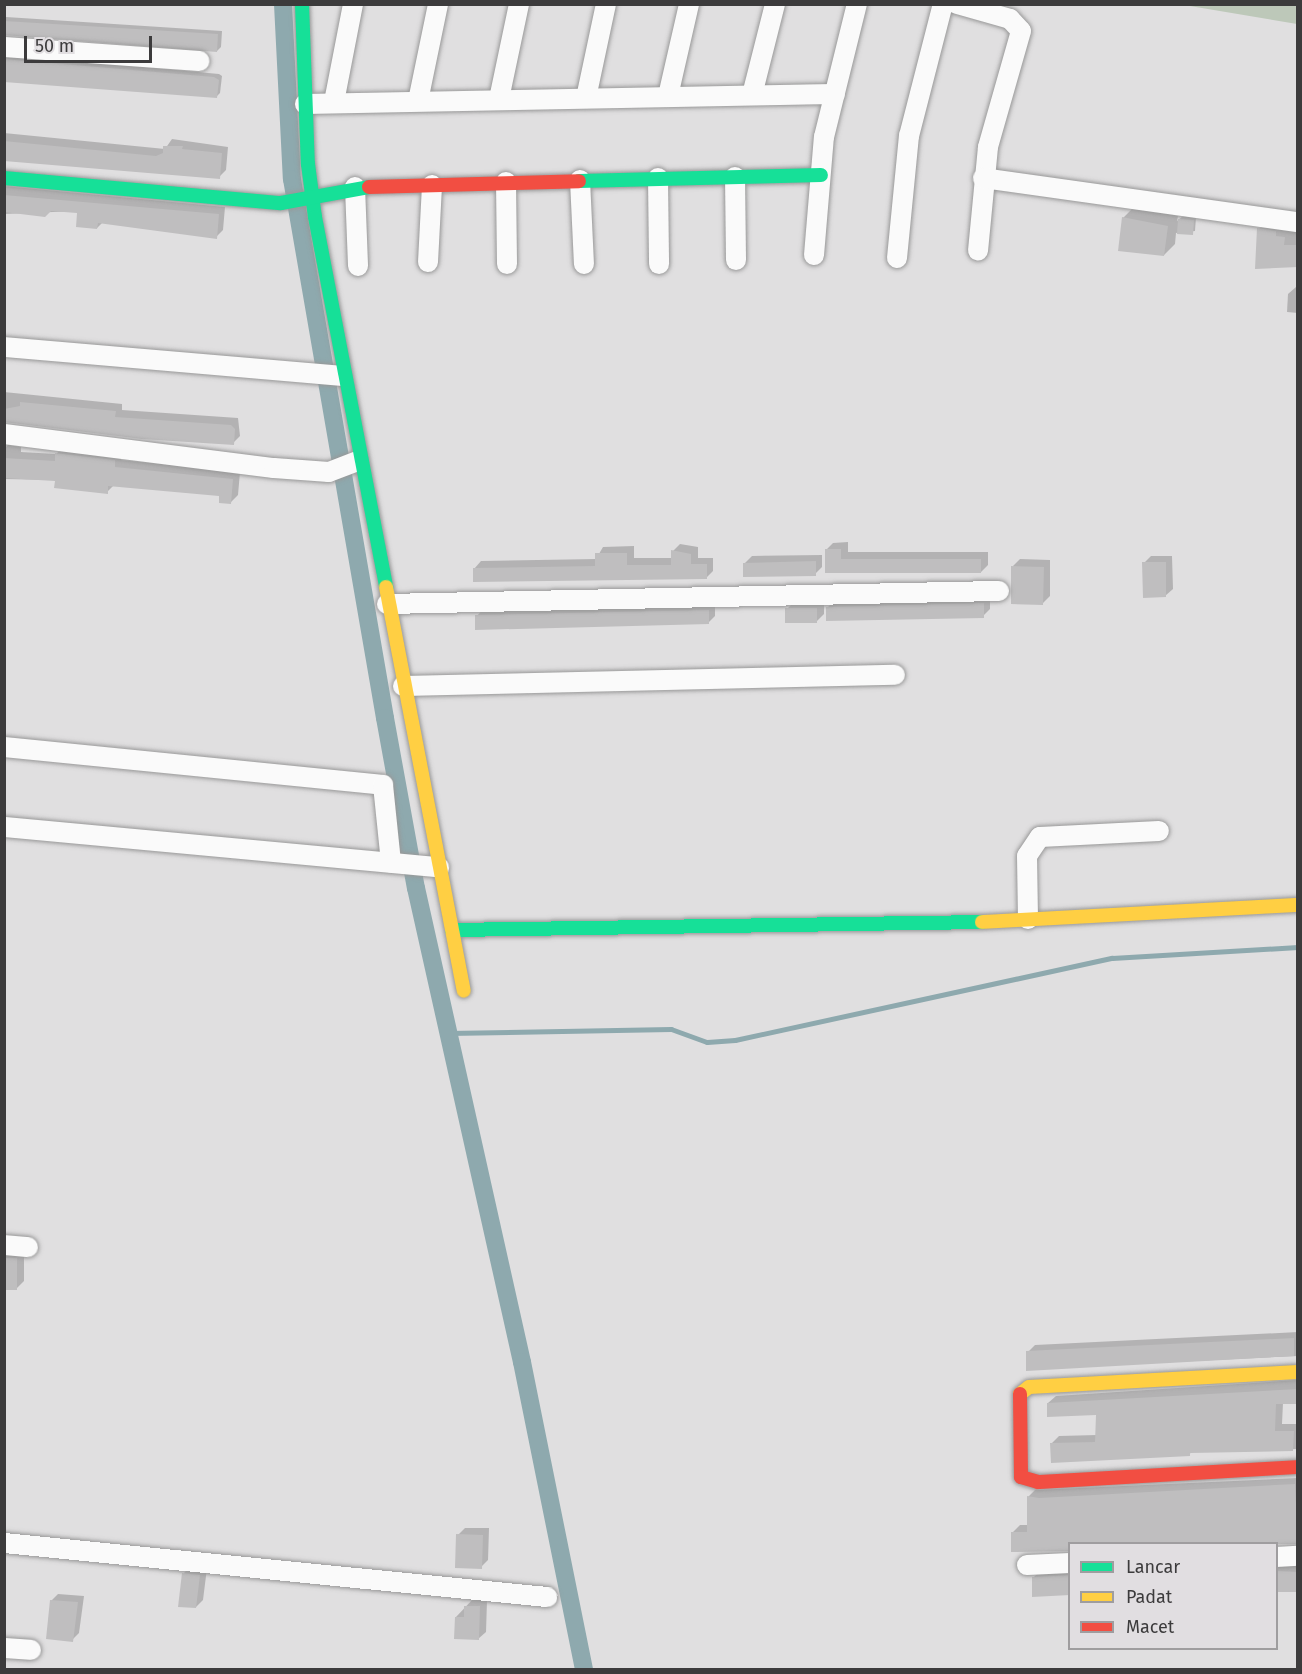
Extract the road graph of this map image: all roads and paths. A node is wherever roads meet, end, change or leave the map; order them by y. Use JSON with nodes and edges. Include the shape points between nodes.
{"nodes":[{"id":1,"x":302,"y":4,"type":"edge"},
{"id":2,"x":353,"y":4,"type":"edge"},
{"id":3,"x":438,"y":4,"type":"edge"},
{"id":4,"x":519,"y":4,"type":"edge"},
{"id":5,"x":606,"y":4,"type":"edge"},
{"id":6,"x":689,"y":4,"type":"edge"},
{"id":7,"x":775,"y":4,"type":"edge"},
{"id":8,"x":857,"y":4,"type":"edge"},
{"id":9,"x":943,"y":4,"type":"edge"},
{"id":10,"x":957,"y":4,"type":"edge"},
{"id":11,"x":1012,"y":12,"type":"edge"},
{"id":12,"x":4,"y":47,"type":"edge"},
{"id":13,"x":200,"y":61,"type":"dead end"},
{"id":14,"x":835,"y":94,"type":"junction"},
{"id":15,"x":752,"y":95,"type":"junction"},
{"id":16,"x":668,"y":96,"type":"junction"},
{"id":17,"x":586,"y":98,"type":"junction"},
{"id":18,"x":499,"y":99,"type":"junction"},
{"id":19,"x":418,"y":100,"type":"junction"},
{"id":20,"x":334,"y":102,"type":"junction"},
{"id":21,"x":305,"y":104,"type":"junction"},
{"id":22,"x":821,"y":175,"type":"junction"},
{"id":23,"x":735,"y":177,"type":"junction"},
{"id":24,"x":4,"y":178,"type":"edge"},
{"id":25,"x":658,"y":178,"type":"junction"},
{"id":26,"x":983,"y":178,"type":"junction"},
{"id":27,"x":580,"y":180,"type":"junction"},
{"id":28,"x":506,"y":182,"type":"junction"},
{"id":29,"x":432,"y":185,"type":"junction"},
{"id":30,"x":355,"y":187,"type":"junction"},
{"id":31,"x":311,"y":196,"type":"junction"},
{"id":32,"x":1298,"y":222,"type":"edge"},
{"id":33,"x":978,"y":250,"type":"dead end"},
{"id":34,"x":814,"y":255,"type":"dead end"},
{"id":35,"x":897,"y":258,"type":"dead end"},
{"id":36,"x":735,"y":260,"type":"dead end"},
{"id":37,"x":428,"y":262,"type":"dead end"},
{"id":38,"x":507,"y":264,"type":"dead end"},
{"id":39,"x":584,"y":264,"type":"dead end"},
{"id":40,"x":659,"y":264,"type":"dead end"},
{"id":41,"x":358,"y":266,"type":"dead end"},
{"id":42,"x":4,"y":346,"type":"edge"},
{"id":43,"x":343,"y":376,"type":"junction"},
{"id":44,"x":4,"y":434,"type":"edge"},
{"id":45,"x":359,"y":461,"type":"junction"},
{"id":46,"x":999,"y":591,"type":"dead end"},
{"id":47,"x":387,"y":604,"type":"junction"},
{"id":48,"x":895,"y":675,"type":"dead end"},
{"id":49,"x":403,"y":686,"type":"junction"},
{"id":50,"x":4,"y":747,"type":"edge"},
{"id":51,"x":4,"y":827,"type":"edge"},
{"id":52,"x":1159,"y":831,"type":"dead end"},
{"id":53,"x":395,"y":864,"type":"junction"},
{"id":54,"x":434,"y":867,"type":"junction"},
{"id":55,"x":1298,"y":905,"type":"edge"},
{"id":56,"x":1028,"y":919,"type":"junction"},
{"id":57,"x":452,"y":930,"type":"junction"},
{"id":58,"x":464,"y":991,"type":"dead end"},
{"id":59,"x":4,"y":1245,"type":"edge"},
{"id":60,"x":28,"y":1247,"type":"dead end"},
{"id":61,"x":1298,"y":1372,"type":"edge"},
{"id":62,"x":1298,"y":1467,"type":"edge"},
{"id":63,"x":4,"y":1543,"type":"edge"},
{"id":64,"x":1298,"y":1556,"type":"edge"},
{"id":65,"x":1278,"y":1557,"type":"edge"},
{"id":66,"x":1068,"y":1563,"type":"edge"},
{"id":67,"x":1027,"y":1565,"type":"dead end"},
{"id":68,"x":548,"y":1597,"type":"dead end"},
{"id":69,"x":4,"y":1648,"type":"edge"},
{"id":70,"x":31,"y":1650,"type":"dead end"}],
"edges":[{"from":1,"to":21,"type":"street"},
{"from":2,"to":20,"type":"street"},
{"from":3,"to":19,"type":"street"},
{"from":4,"to":18,"type":"street"},
{"from":5,"to":17,"type":"street"},
{"from":6,"to":16,"type":"street"},
{"from":7,"to":15,"type":"street"},
{"from":8,"to":14,"type":"street"},
{"from":9,"to":35,"type":"street","via":[[909,136]]},
{"from":10,"to":11,"type":"street"},
{"from":11,"to":26,"type":"street","via":[[1021,31],[1002,91]]},
{"from":12,"to":13,"type":"street"},
{"from":14,"to":15,"type":"street"},
{"from":14,"to":22,"type":"street","via":[[824,137]]},
{"from":15,"to":16,"type":"street"},
{"from":16,"to":17,"type":"street"},
{"from":17,"to":18,"type":"street"},
{"from":18,"to":19,"type":"street"},
{"from":19,"to":20,"type":"street"},
{"from":20,"to":21,"type":"street"},
{"from":21,"to":31,"type":"street"},
{"from":22,"to":23,"type":"street"},
{"from":22,"to":34,"type":"street"},
{"from":23,"to":25,"type":"street"},
{"from":23,"to":36,"type":"street"},
{"from":24,"to":31,"type":"street","via":[[281,203]]},
{"from":25,"to":27,"type":"street"},
{"from":25,"to":40,"type":"street"},
{"from":26,"to":32,"type":"street"},
{"from":26,"to":33,"type":"street"},
{"from":27,"to":28,"type":"street"},
{"from":27,"to":39,"type":"street"},
{"from":28,"to":29,"type":"street"},
{"from":28,"to":38,"type":"street"},
{"from":29,"to":30,"type":"street"},
{"from":29,"to":37,"type":"street"},
{"from":30,"to":31,"type":"street"},
{"from":30,"to":41,"type":"street"},
{"from":31,"to":43,"type":"street"},
{"from":42,"to":43,"type":"street"},
{"from":43,"to":45,"type":"street"},
{"from":44,"to":45,"type":"street","via":[[329,472]]},
{"from":45,"to":47,"type":"street"},
{"from":46,"to":47,"type":"street"},
{"from":47,"to":49,"type":"street"},
{"from":48,"to":49,"type":"street"},
{"from":49,"to":54,"type":"street"},
{"from":50,"to":53,"type":"street","via":[[383,785]]},
{"from":51,"to":53,"type":"street"},
{"from":52,"to":56,"type":"street","via":[[1040,837],[1028,856]]},
{"from":53,"to":54,"type":"street"},
{"from":54,"to":57,"type":"street"},
{"from":55,"to":56,"type":"street"},
{"from":56,"to":57,"type":"street"},
{"from":57,"to":58,"type":"street"},
{"from":59,"to":60,"type":"street"},
{"from":61,"to":62,"type":"street","via":[[1029,1387],[1021,1390],[1020,1398],[1021,1477],[1038,1482]]},
{"from":63,"to":68,"type":"street"},
{"from":64,"to":65,"type":"street"},
{"from":66,"to":67,"type":"street"},
{"from":69,"to":70,"type":"street"}]}
